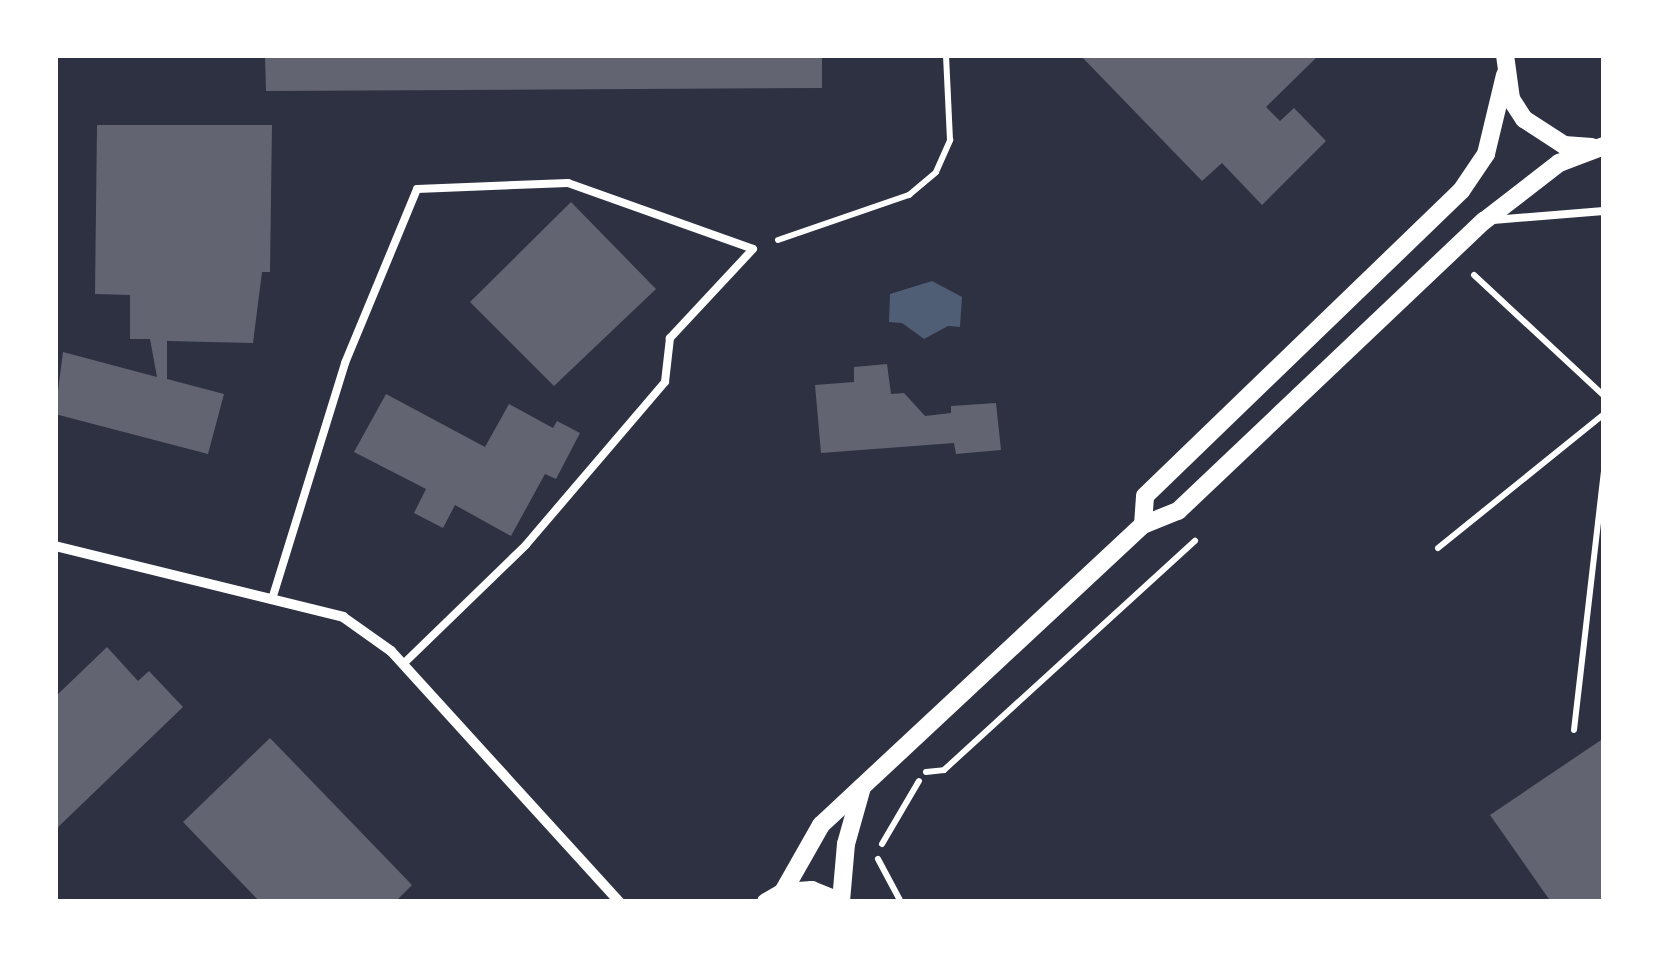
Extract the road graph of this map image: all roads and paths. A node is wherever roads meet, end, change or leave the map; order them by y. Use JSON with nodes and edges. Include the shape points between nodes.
{"nodes":[{"id":1,"x":946,"y":55,"type":"edge"},
{"id":2,"x":1505,"y":55,"type":"edge"},
{"id":3,"x":1505,"y":75,"type":"junction"},
{"id":4,"x":1604,"y":146,"type":"edge"},
{"id":5,"x":1604,"y":212,"type":"edge"},
{"id":6,"x":1484,"y":221,"type":"junction"},
{"id":7,"x":753,"y":249,"type":"junction"},
{"id":8,"x":1460,"y":285,"type":"dead end"},
{"id":9,"x":1604,"y":396,"type":"edge"},
{"id":10,"x":1604,"y":414,"type":"edge"},
{"id":11,"x":1604,"y":472,"type":"edge"},
{"id":12,"x":1142,"y":526,"type":"junction"},
{"id":13,"x":1206,"y":531,"type":"dead end"},
{"id":14,"x":55,"y":546,"type":"edge"},
{"id":15,"x":1438,"y":548,"type":"dead end"},
{"id":16,"x":273,"y":596,"type":"junction"},
{"id":17,"x":403,"y":664,"type":"junction"},
{"id":18,"x":1574,"y":730,"type":"dead end"},
{"id":19,"x":862,"y":786,"type":"junction"},
{"id":20,"x":783,"y":892,"type":"junction"},
{"id":21,"x":620,"y":902,"type":"edge"},
{"id":22,"x":766,"y":902,"type":"edge"},
{"id":23,"x":841,"y":902,"type":"edge"},
{"id":24,"x":901,"y":902,"type":"edge"}],
"edges":[{"from":1,"to":7,"type":"path","via":[[950,140],[936,172],[910,194]]},
{"from":2,"to":3,"type":"street"},
{"from":3,"to":4,"type":"street","via":[[1511,99],[1542,135],[1564,144]]},
{"from":3,"to":12,"type":"street","via":[[1486,154],[1461,191],[1145,496]]},
{"from":4,"to":6,"type":"street","via":[[1558,163]]},
{"from":5,"to":6,"type":"lane"},
{"from":6,"to":12,"type":"street","via":[[1178,511]]},
{"from":7,"to":16,"type":"lane","via":[[568,183],[417,189],[345,363]]},
{"from":7,"to":17,"type":"lane","via":[[670,338],[665,382],[526,545]]},
{"from":8,"to":9,"type":"path","via":[[1472,274]]},
{"from":10,"to":15,"type":"path"},
{"from":11,"to":18,"type":"path"},
{"from":12,"to":19,"type":"street"},
{"from":13,"to":24,"type":"path","via":[[944,770],[924,773],[876,854]]},
{"from":14,"to":16,"type":"street"},
{"from":16,"to":17,"type":"street","via":[[343,616]]},
{"from":17,"to":21,"type":"street"},
{"from":19,"to":20,"type":"street","via":[[813,834]]},
{"from":19,"to":23,"type":"street","via":[[846,844]]},
{"from":20,"to":22,"type":"street"},
{"from":20,"to":23,"type":"street","via":[[812,890]]}]}
